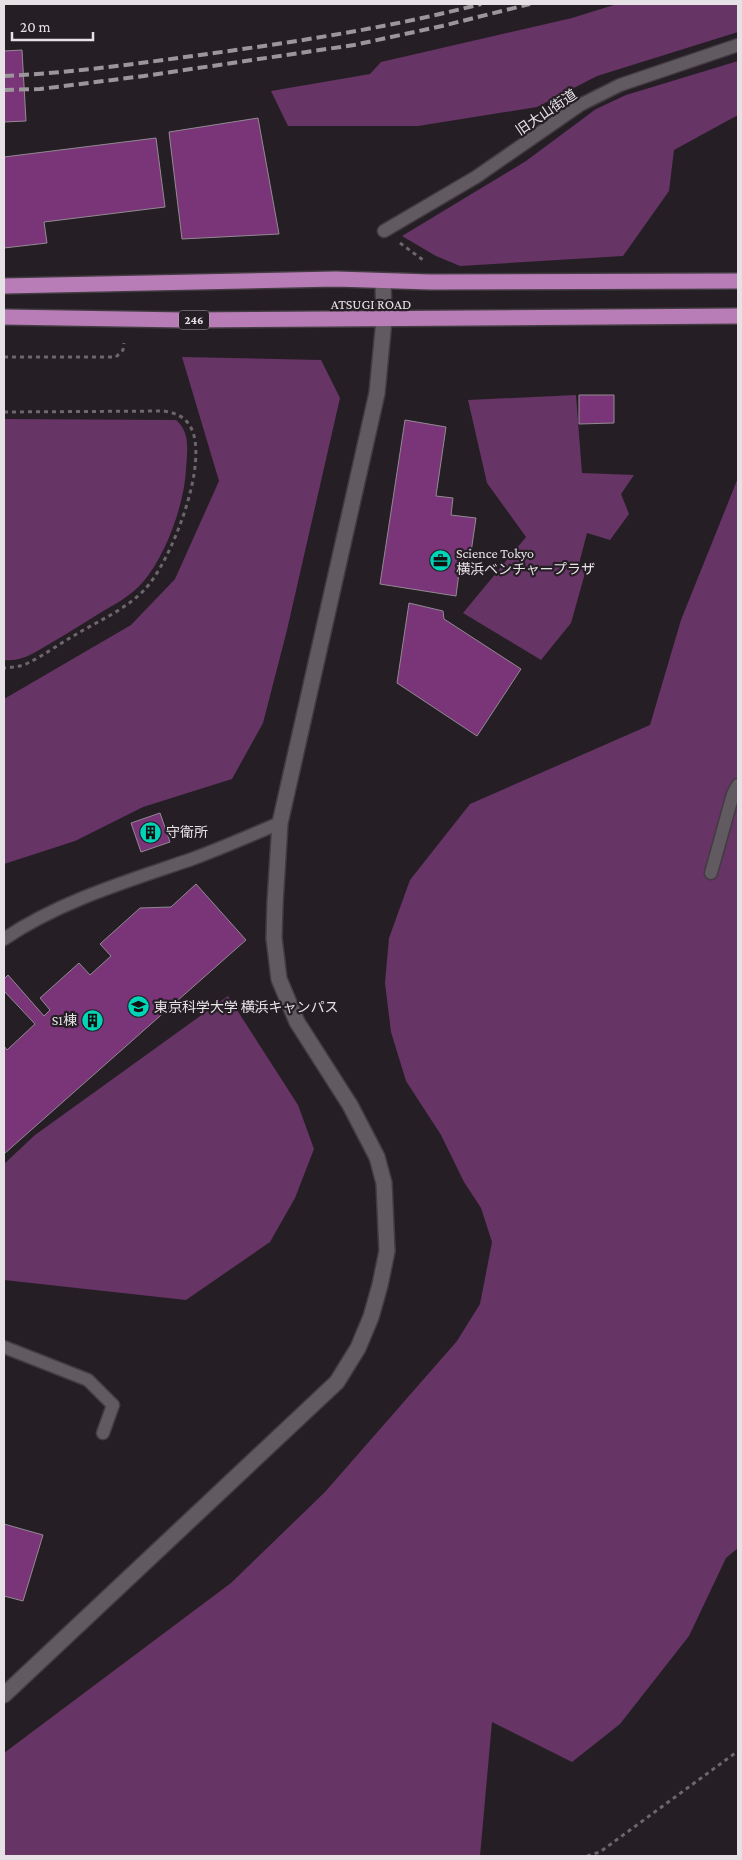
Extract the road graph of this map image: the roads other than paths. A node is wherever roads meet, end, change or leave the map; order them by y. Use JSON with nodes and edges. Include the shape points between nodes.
{"nodes":[{"id":1,"x":738,"y":45,"type":"edge"},
{"id":2,"x":384,"y":231,"type":"road end"},
{"id":3,"x":738,"y":280,"type":"edge"},
{"id":4,"x":383,"y":282,"type":"junction"},
{"id":5,"x":4,"y":286,"type":"edge"},
{"id":6,"x":4,"y":316,"type":"edge"},
{"id":7,"x":738,"y":316,"type":"edge"},
{"id":8,"x":384,"y":320,"type":"junction"},
{"id":9,"x":738,"y":785,"type":"edge"},
{"id":10,"x":280,"y":824,"type":"junction"},
{"id":11,"x":711,"y":873,"type":"dead end"},
{"id":12,"x":4,"y":939,"type":"edge"},
{"id":13,"x":4,"y":1347,"type":"edge"},
{"id":14,"x":103,"y":1433,"type":"dead end"},
{"id":15,"x":4,"y":1695,"type":"edge"}],
"edges":[{"from":1,"to":2,"type":"lane","name":"旧大山街道","via":[[620,85],[580,105],[476,177]]},
{"from":3,"to":4,"type":"highway","name":"ATSUGI ROAD"},
{"from":4,"to":5,"type":"highway","name":"ATSUGI ROAD","via":[[336,279]]},
{"from":4,"to":8,"type":"street"},
{"from":6,"to":8,"type":"highway","name":"ATSUGI ROAD","number":"246"},
{"from":7,"to":8,"type":"highway","name":"ATSUGI ROAD","number":"246"},
{"from":8,"to":10,"type":"street","via":[[377,393]]},
{"from":9,"to":11,"type":"lane"},
{"from":10,"to":12,"type":"lane","via":[[104,889],[52,912]]},
{"from":10,"to":15,"type":"street","via":[[274,938],[279,979],[297,1022],[350,1105],[377,1157],[384,1183],[386,1251],[371,1317],[358,1348],[337,1382]]},
{"from":13,"to":14,"type":"lane","via":[[88,1380],[113,1405]]}]}
